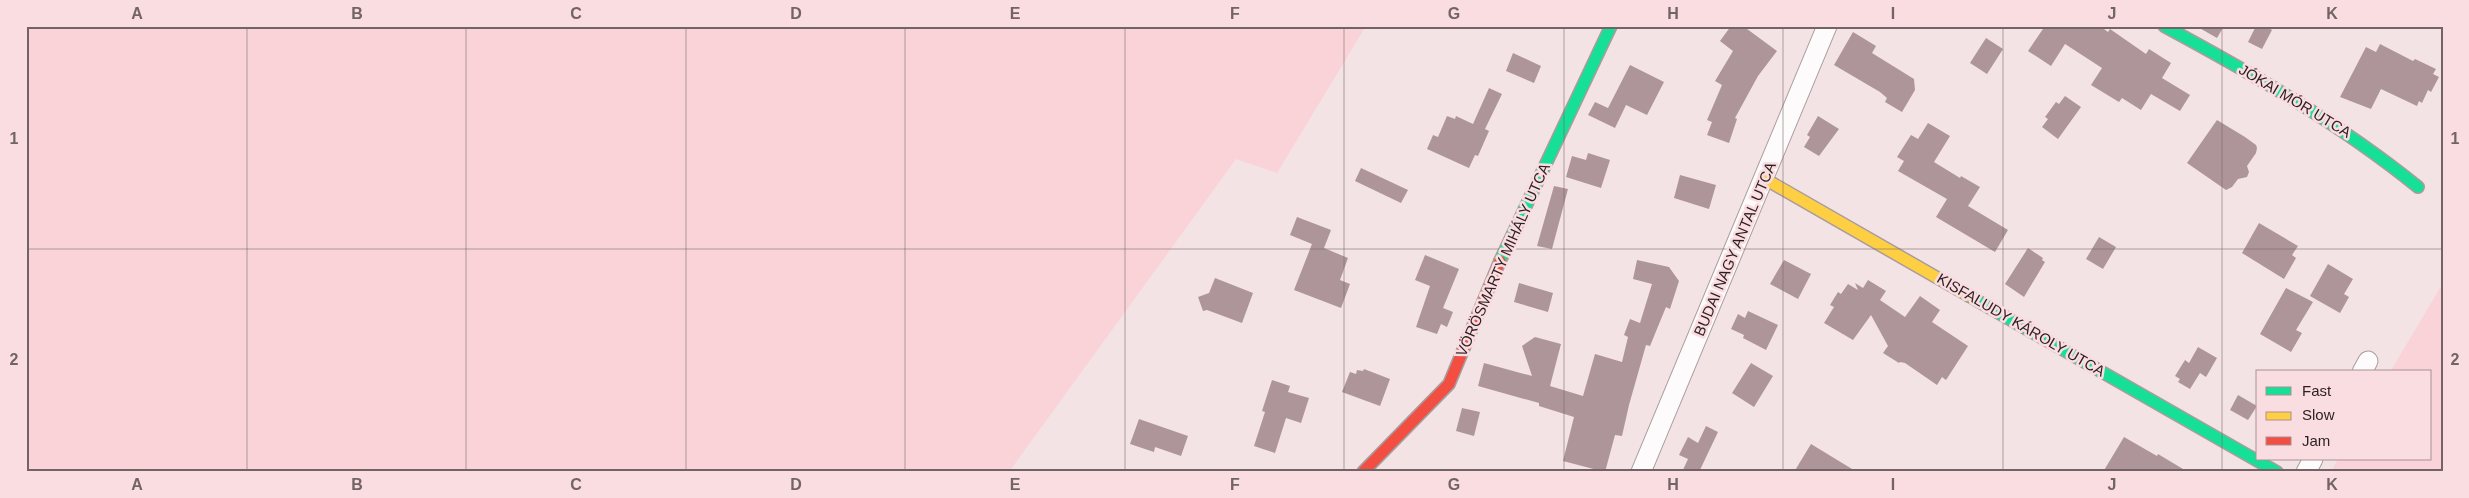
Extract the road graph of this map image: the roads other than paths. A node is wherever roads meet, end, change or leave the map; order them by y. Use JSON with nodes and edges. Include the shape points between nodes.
{"nodes":[{"id":1,"x":1611,"y":26,"type":"edge"},
{"id":2,"x":1828,"y":26,"type":"edge"},
{"id":3,"x":2164,"y":26,"type":"edge"},
{"id":4,"x":1765,"y":178,"type":"junction"},
{"id":5,"x":2418,"y":187,"type":"dead end"},
{"id":6,"x":2256,"y":460,"type":"edge"},
{"id":7,"x":2256,"y":460,"type":"edge"},
{"id":8,"x":2312,"y":460,"type":"edge"},
{"id":9,"x":1363,"y":472,"type":"edge"},
{"id":10,"x":1641,"y":472,"type":"edge"},
{"id":11,"x":2277,"y":472,"type":"edge"},
{"id":12,"x":2306,"y":472,"type":"edge"}],
"edges":[{"from":1,"to":9,"type":"street","name":"VÖRÖSMARTY MIHÁLY UTCA","via":[[1501,258],[1449,384]]},
{"from":2,"to":4,"type":"street","name":"BUDAI NAGY ANTAL UTCA"},
{"from":3,"to":5,"type":"street","name":"JÓKAI MÓR UTCA","via":[[2341,127]]},
{"from":4,"to":6,"type":"street","name":"KISFALUDY KÁROLY UTCA"},
{"from":4,"to":10,"type":"street","name":"BUDAI NAGY ANTAL UTCA"},
{"from":7,"to":11,"type":"street","name":"KISFALUDY KÁROLY UTCA"},
{"from":8,"to":12,"type":"street"}]}
